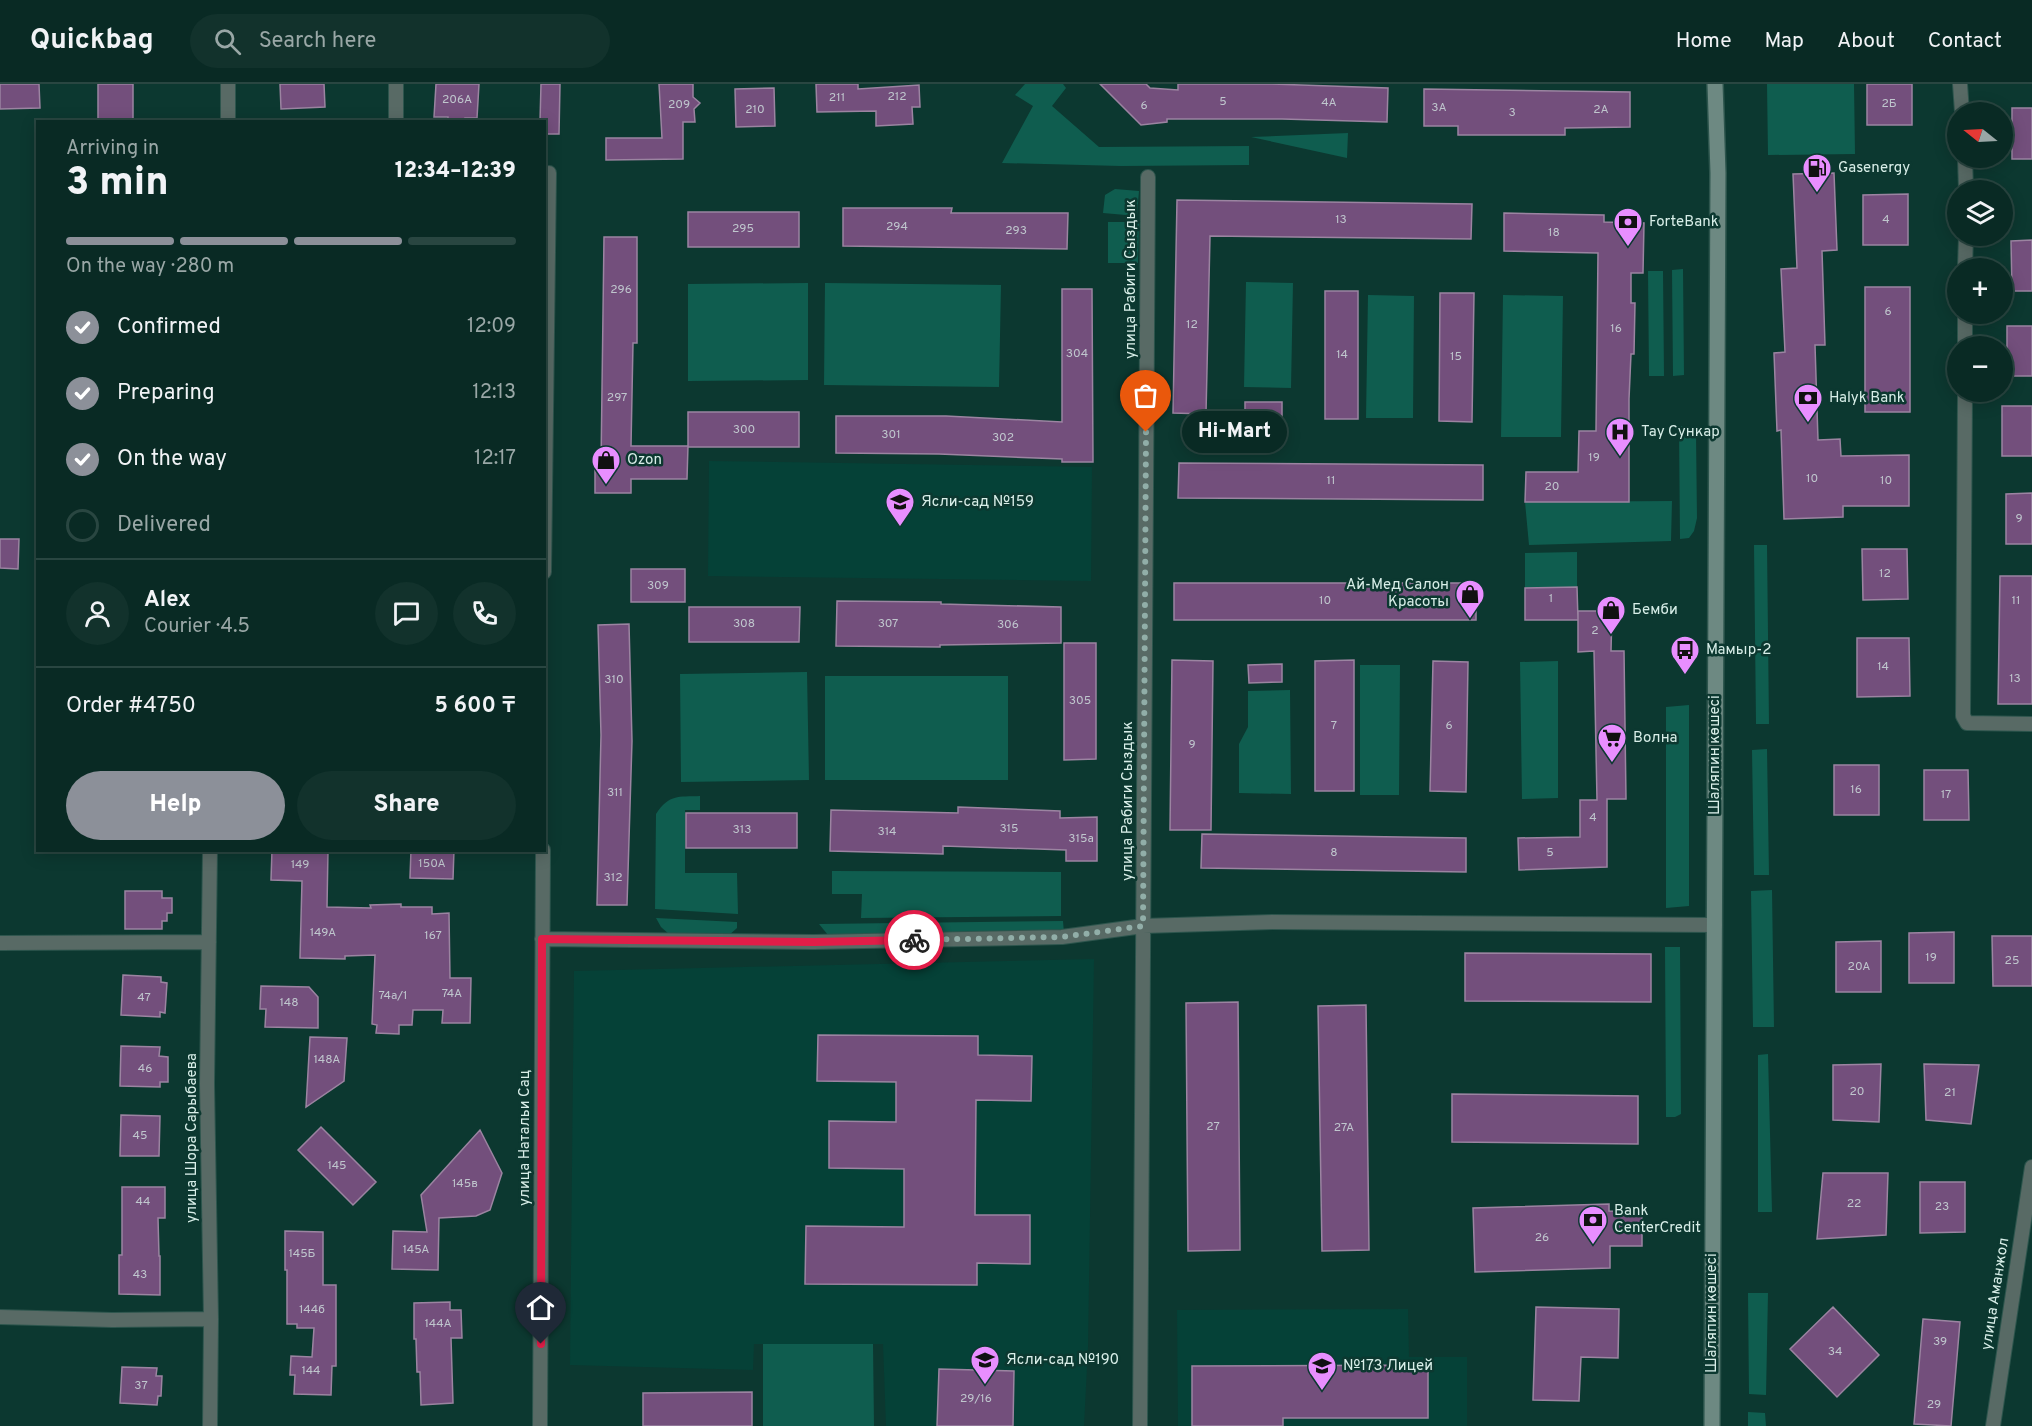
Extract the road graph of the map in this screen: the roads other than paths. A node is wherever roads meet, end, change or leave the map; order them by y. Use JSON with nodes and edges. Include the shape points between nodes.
{"nodes":[{"id":1,"x":228,"y":84,"type":"edge"},
{"id":2,"x":396,"y":84,"type":"edge"},
{"id":3,"x":1715,"y":84,"type":"edge"},
{"id":4,"x":1960,"y":84,"type":"edge"},
{"id":5,"x":1961,"y":102,"type":"edge"},
{"id":6,"x":228,"y":120,"type":"edge"},
{"id":7,"x":396,"y":120,"type":"edge"},
{"id":8,"x":549,"y":173,"type":"dead end"},
{"id":9,"x":1148,"y":177,"type":"dead end"},
{"id":10,"x":1965,"y":402,"type":"edge"},
{"id":11,"x":546,"y":412,"type":"edge"},
{"id":12,"x":2032,"y":724,"type":"edge"},
{"id":13,"x":210,"y":852,"type":"edge"},
{"id":14,"x":543,"y":852,"type":"edge"},
{"id":15,"x":1715,"y":925,"type":"junction"},
{"id":16,"x":1143,"y":926,"type":"junction"},
{"id":17,"x":542,"y":939,"type":"junction"},
{"id":18,"x":209,"y":942,"type":"junction"},
{"id":19,"x":0,"y":943,"type":"edge"},
{"id":20,"x":2032,"y":1167,"type":"edge"},
{"id":21,"x":0,"y":1317,"type":"edge"},
{"id":22,"x":211,"y":1319,"type":"junction"},
{"id":23,"x":210,"y":1426,"type":"edge"},
{"id":24,"x":540,"y":1426,"type":"edge"},
{"id":25,"x":1140,"y":1426,"type":"edge"},
{"id":26,"x":1712,"y":1426,"type":"edge"},
{"id":27,"x":1993,"y":1426,"type":"edge"}],
"edges":[{"from":1,"to":6,"type":"street"},
{"from":2,"to":7,"type":"street"},
{"from":3,"to":15,"type":"main road","name":"Шаляпин көшесі"},
{"from":4,"to":5,"type":"street"},
{"from":8,"to":11,"type":"street"},
{"from":9,"to":16,"type":"street","name":"улица Рабиги Сыздык"},
{"from":10,"to":12,"type":"street","via":[[1963,716],[1967,723]]},
{"from":13,"to":18,"type":"street","name":"улица Шора Сарыбаева"},
{"from":14,"to":17,"type":"street","name":"улица Натальи Сац"},
{"from":15,"to":16,"type":"street","via":[[1272,922]]},
{"from":15,"to":26,"type":"main road","name":"Шаляпин көшесі"},
{"from":16,"to":17,"type":"street","via":[[1062,937],[814,942]]},
{"from":16,"to":25,"type":"street","name":"улица Рабиги Сыздык"},
{"from":17,"to":24,"type":"street","name":"улица Натальи Сац"},
{"from":18,"to":19,"type":"street"},
{"from":18,"to":22,"type":"street","name":"улица Шора Сарыбаева","via":[[207,1147]]},
{"from":20,"to":27,"type":"street","name":"улица Аманжол"},
{"from":21,"to":22,"type":"street"},
{"from":22,"to":23,"type":"street","name":"улица Шора Сарыбаева"}]}
